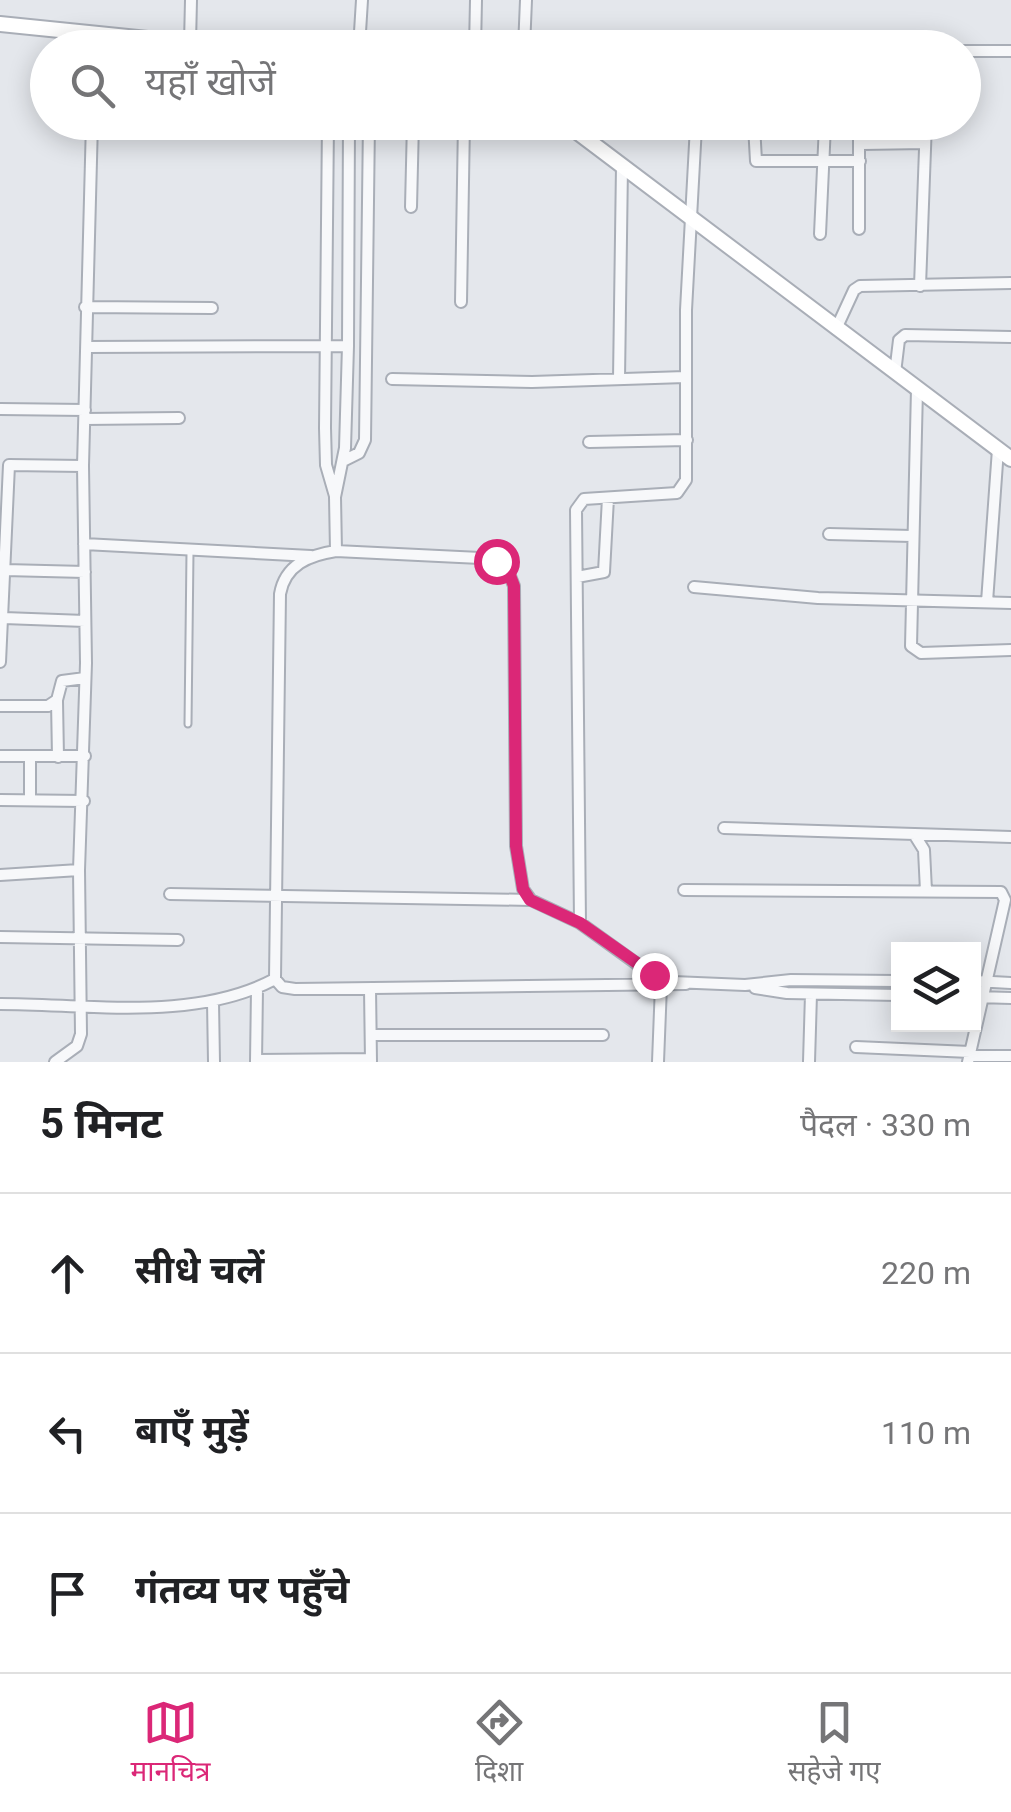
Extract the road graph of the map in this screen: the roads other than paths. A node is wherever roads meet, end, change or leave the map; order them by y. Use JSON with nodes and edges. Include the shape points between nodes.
{"nodes":[{"id":1,"x":191,"y":0,"type":"edge"},
{"id":2,"x":362,"y":0,"type":"edge"},
{"id":3,"x":476,"y":0,"type":"edge"},
{"id":4,"x":526,"y":0,"type":"edge"},
{"id":5,"x":0,"y":24,"type":"edge"},
{"id":6,"x":34,"y":30,"type":"edge"},
{"id":7,"x":190,"y":30,"type":"edge"},
{"id":8,"x":360,"y":30,"type":"edge"},
{"id":9,"x":475,"y":30,"type":"edge"},
{"id":10,"x":525,"y":30,"type":"edge"},
{"id":11,"x":981,"y":51,"type":"edge"},
{"id":12,"x":1011,"y":51,"type":"edge"},
{"id":13,"x":91,"y":140,"type":"edge"},
{"id":14,"x":328,"y":140,"type":"edge"},
{"id":15,"x":348,"y":140,"type":"edge"},
{"id":16,"x":369,"y":140,"type":"edge"},
{"id":17,"x":413,"y":140,"type":"edge"},
{"id":18,"x":464,"y":140,"type":"edge"},
{"id":19,"x":588,"y":140,"type":"edge"},
{"id":20,"x":695,"y":140,"type":"edge"},
{"id":21,"x":755,"y":140,"type":"edge"},
{"id":22,"x":824,"y":140,"type":"edge"},
{"id":23,"x":861,"y":140,"type":"edge"},
{"id":24,"x":926,"y":143,"type":"joint"},
{"id":25,"x":861,"y":144,"type":"junction"},
{"id":26,"x":823,"y":162,"type":"junction"},
{"id":27,"x":860,"y":162,"type":"junction"},
{"id":28,"x":622,"y":166,"type":"junction"},
{"id":29,"x":411,"y":208,"type":"dead end"},
{"id":30,"x":690,"y":216,"type":"junction"},
{"id":31,"x":859,"y":230,"type":"dead end"},
{"id":32,"x":820,"y":234,"type":"dead end"},
{"id":33,"x":1011,"y":283,"type":"edge"},
{"id":34,"x":920,"y":286,"type":"junction"},
{"id":35,"x":462,"y":302,"type":"dead end"},
{"id":36,"x":86,"y":307,"type":"junction"},
{"id":37,"x":212,"y":308,"type":"dead end"},
{"id":38,"x":836,"y":329,"type":"junction"},
{"id":39,"x":1011,"y":337,"type":"edge"},
{"id":40,"x":348,"y":346,"type":"junction"},
{"id":41,"x":86,"y":347,"type":"junction"},
{"id":42,"x":325,"y":347,"type":"junction"},
{"id":43,"x":895,"y":373,"type":"junction"},
{"id":44,"x":686,"y":377,"type":"junction"},
{"id":45,"x":392,"y":379,"type":"dead end"},
{"id":46,"x":618,"y":379,"type":"junction"},
{"id":47,"x":917,"y":389,"type":"junction"},
{"id":48,"x":0,"y":409,"type":"edge"},
{"id":49,"x":85,"y":414,"type":"junction"},
{"id":50,"x":179,"y":418,"type":"dead end"},
{"id":51,"x":686,"y":440,"type":"junction"},
{"id":52,"x":589,"y":442,"type":"dead end"},
{"id":53,"x":1005,"y":454,"type":"edge"},
{"id":54,"x":342,"y":462,"type":"junction"},
{"id":55,"x":83,"y":466,"type":"junction"},
{"id":56,"x":335,"y":496,"type":"junction"},
{"id":57,"x":608,"y":498,"type":"junction"},
{"id":58,"x":828,"y":534,"type":"dead end"},
{"id":59,"x":912,"y":536,"type":"junction"},
{"id":60,"x":84,"y":544,"type":"junction"},
{"id":61,"x":190,"y":549,"type":"junction"},
{"id":62,"x":336,"y":552,"type":"junction"},
{"id":63,"x":312,"y":556,"type":"junction"},
{"id":64,"x":5,"y":570,"type":"junction"},
{"id":65,"x":85,"y":572,"type":"junction"},
{"id":66,"x":577,"y":577,"type":"junction"},
{"id":67,"x":694,"y":587,"type":"dead end"},
{"id":68,"x":912,"y":602,"type":"junction"},
{"id":69,"x":986,"y":602,"type":"junction"},
{"id":70,"x":1011,"y":603,"type":"edge"},
{"id":71,"x":4,"y":618,"type":"junction"},
{"id":72,"x":86,"y":621,"type":"junction"},
{"id":73,"x":1011,"y":650,"type":"edge"},
{"id":74,"x":0,"y":662,"type":"edge"},
{"id":75,"x":86,"y":678,"type":"junction"},
{"id":76,"x":57,"y":700,"type":"junction"},
{"id":77,"x":0,"y":706,"type":"edge"},
{"id":78,"x":188,"y":724,"type":"dead end"},
{"id":79,"x":0,"y":756,"type":"edge"},
{"id":80,"x":30,"y":756,"type":"junction"},
{"id":81,"x":85,"y":756,"type":"junction"},
{"id":82,"x":58,"y":757,"type":"junction"},
{"id":83,"x":0,"y":800,"type":"edge"},
{"id":84,"x":30,"y":800,"type":"junction"},
{"id":85,"x":84,"y":800,"type":"junction"},
{"id":86,"x":724,"y":828,"type":"dead end"},
{"id":87,"x":914,"y":834,"type":"junction"},
{"id":88,"x":1011,"y":837,"type":"edge"},
{"id":89,"x":78,"y":870,"type":"junction"},
{"id":90,"x":0,"y":875,"type":"edge"},
{"id":91,"x":684,"y":890,"type":"dead end"},
{"id":92,"x":926,"y":891,"type":"junction"},
{"id":93,"x":1008,"y":891,"type":"edge"},
{"id":94,"x":170,"y":894,"type":"dead end"},
{"id":95,"x":277,"y":895,"type":"junction"},
{"id":96,"x":530,"y":900,"type":"junction"},
{"id":97,"x":580,"y":923,"type":"junction"},
{"id":98,"x":0,"y":936,"type":"edge"},
{"id":99,"x":80,"y":938,"type":"junction"},
{"id":100,"x":178,"y":940,"type":"dead end"},
{"id":101,"x":981,"y":976,"type":"edge"},
{"id":102,"x":275,"y":979,"type":"junction"},
{"id":103,"x":891,"y":981,"type":"edge"},
{"id":104,"x":981,"y":982,"type":"edge"},
{"id":105,"x":1011,"y":983,"type":"edge"},
{"id":106,"x":686,"y":984,"type":"junction"},
{"id":107,"x":661,"y":985,"type":"junction"},
{"id":108,"x":745,"y":986,"type":"junction"},
{"id":109,"x":370,"y":988,"type":"junction"},
{"id":110,"x":256,"y":989,"type":"junction"},
{"id":111,"x":811,"y":994,"type":"junction"},
{"id":112,"x":891,"y":995,"type":"edge"},
{"id":113,"x":981,"y":997,"type":"edge"},
{"id":114,"x":1011,"y":998,"type":"edge"},
{"id":115,"x":214,"y":1002,"type":"junction"},
{"id":116,"x":0,"y":1004,"type":"edge"},
{"id":117,"x":82,"y":1005,"type":"junction"},
{"id":118,"x":603,"y":1034,"type":"dead end"},
{"id":119,"x":371,"y":1035,"type":"junction"},
{"id":120,"x":856,"y":1048,"type":"dead end"},
{"id":121,"x":969,"y":1056,"type":"edge"},
{"id":122,"x":1011,"y":1056,"type":"edge"},
{"id":123,"x":371,"y":1060,"type":"edge"},
{"id":124,"x":256,"y":1061,"type":"edge"},
{"id":125,"x":55,"y":1062,"type":"edge"},
{"id":126,"x":214,"y":1062,"type":"edge"},
{"id":127,"x":658,"y":1062,"type":"edge"},
{"id":128,"x":809,"y":1062,"type":"edge"}],
"edges":[{"from":1,"to":7,"type":"street"},
{"from":2,"to":8,"type":"street"},
{"from":3,"to":9,"type":"street"},
{"from":4,"to":10,"type":"street"},
{"from":5,"to":6,"type":"street"},
{"from":11,"to":12,"type":"street"},
{"from":13,"to":36,"type":"street"},
{"from":14,"to":42,"type":"street"},
{"from":15,"to":40,"type":"street"},
{"from":16,"to":54,"type":"street","via":[[365,440],[359,453]]},
{"from":17,"to":29,"type":"street"},
{"from":18,"to":35,"type":"street"},
{"from":19,"to":28,"type":"street"},
{"from":20,"to":30,"type":"street"},
{"from":21,"to":26,"type":"street","via":[[756,161]]},
{"from":22,"to":26,"type":"street"},
{"from":23,"to":25,"type":"street"},
{"from":24,"to":25,"type":"street"},
{"from":24,"to":34,"type":"street"},
{"from":25,"to":27,"type":"street"},
{"from":26,"to":27,"type":"street"},
{"from":26,"to":32,"type":"street"},
{"from":27,"to":31,"type":"street"},
{"from":28,"to":30,"type":"street"},
{"from":28,"to":46,"type":"street"},
{"from":30,"to":38,"type":"street"},
{"from":30,"to":44,"type":"street"},
{"from":33,"to":34,"type":"street"},
{"from":34,"to":38,"type":"street","via":[[860,286]]},
{"from":36,"to":37,"type":"street"},
{"from":36,"to":41,"type":"street"},
{"from":38,"to":43,"type":"street"},
{"from":39,"to":43,"type":"street","via":[[906,336],[899,340]]},
{"from":40,"to":42,"type":"street"},
{"from":40,"to":54,"type":"street"},
{"from":41,"to":42,"type":"street"},
{"from":41,"to":49,"type":"street"},
{"from":42,"to":56,"type":"street","via":[[326,466]]},
{"from":43,"to":47,"type":"street"},
{"from":44,"to":46,"type":"street"},
{"from":44,"to":51,"type":"street"},
{"from":45,"to":46,"type":"street"},
{"from":47,"to":53,"type":"street"},
{"from":47,"to":59,"type":"street"},
{"from":48,"to":49,"type":"street"},
{"from":49,"to":50,"type":"street"},
{"from":49,"to":55,"type":"street"},
{"from":51,"to":52,"type":"street"},
{"from":51,"to":57,"type":"street","via":[[686,480],[676,493]]},
{"from":53,"to":69,"type":"street"},
{"from":54,"to":56,"type":"street"},
{"from":55,"to":60,"type":"street"},
{"from":55,"to":64,"type":"street","via":[[9,465]]},
{"from":56,"to":62,"type":"street"},
{"from":57,"to":66,"type":"street","via":[[604,572]]},
{"from":57,"to":66,"type":"street","via":[[576,504]]},
{"from":58,"to":59,"type":"street"},
{"from":59,"to":68,"type":"street"},
{"from":60,"to":61,"type":"street"},
{"from":60,"to":65,"type":"street"},
{"from":61,"to":63,"type":"street"},
{"from":61,"to":78,"type":"lane"},
{"from":62,"to":63,"type":"street"},
{"from":62,"to":96,"type":"street","via":[[480,558],[508,570],[514,586],[516,846]]},
{"from":63,"to":95,"type":"street","via":[[289,572],[280,594]]},
{"from":64,"to":65,"type":"street"},
{"from":64,"to":71,"type":"street"},
{"from":65,"to":72,"type":"street"},
{"from":66,"to":97,"type":"street"},
{"from":67,"to":68,"type":"street"},
{"from":68,"to":69,"type":"street"},
{"from":68,"to":73,"type":"street","via":[[914,651]]},
{"from":69,"to":70,"type":"street"},
{"from":71,"to":72,"type":"street"},
{"from":71,"to":74,"type":"street"},
{"from":72,"to":75,"type":"street"},
{"from":75,"to":76,"type":"street","via":[[62,681]]},
{"from":75,"to":81,"type":"street"},
{"from":76,"to":77,"type":"street","via":[[48,706]]},
{"from":76,"to":82,"type":"street"},
{"from":79,"to":80,"type":"street"},
{"from":80,"to":82,"type":"street"},
{"from":80,"to":84,"type":"street"},
{"from":81,"to":82,"type":"street"},
{"from":81,"to":85,"type":"street"},
{"from":83,"to":84,"type":"street"},
{"from":84,"to":85,"type":"street"},
{"from":85,"to":89,"type":"street"},
{"from":86,"to":87,"type":"street"},
{"from":87,"to":88,"type":"street"},
{"from":87,"to":92,"type":"street","via":[[924,850]]},
{"from":89,"to":90,"type":"street"},
{"from":89,"to":99,"type":"street"},
{"from":91,"to":92,"type":"street"},
{"from":92,"to":93,"type":"street"},
{"from":93,"to":101,"type":"street"},
{"from":94,"to":95,"type":"street"},
{"from":95,"to":96,"type":"street"},
{"from":95,"to":102,"type":"street"},
{"from":96,"to":97,"type":"street"},
{"from":97,"to":106,"type":"street","via":[[644,969]]},
{"from":98,"to":99,"type":"street"},
{"from":99,"to":100,"type":"street"},
{"from":99,"to":117,"type":"street"},
{"from":102,"to":109,"type":"street","via":[[282,988]]},
{"from":102,"to":110,"type":"street"},
{"from":103,"to":108,"type":"street"},
{"from":104,"to":105,"type":"street"},
{"from":106,"to":107,"type":"street"},
{"from":106,"to":108,"type":"street"},
{"from":107,"to":109,"type":"street"},
{"from":107,"to":127,"type":"street"},
{"from":108,"to":111,"type":"street"},
{"from":109,"to":119,"type":"street"},
{"from":110,"to":115,"type":"street"},
{"from":110,"to":124,"type":"street"},
{"from":111,"to":112,"type":"street"},
{"from":111,"to":128,"type":"street"},
{"from":113,"to":114,"type":"street"},
{"from":115,"to":117,"type":"street"},
{"from":115,"to":126,"type":"street"},
{"from":116,"to":117,"type":"street"},
{"from":117,"to":125,"type":"street","via":[[81,1040]]},
{"from":118,"to":119,"type":"street"},
{"from":119,"to":123,"type":"street"},
{"from":120,"to":121,"type":"street"},
{"from":121,"to":122,"type":"street"},
{"from":123,"to":124,"type":"street"}]}
